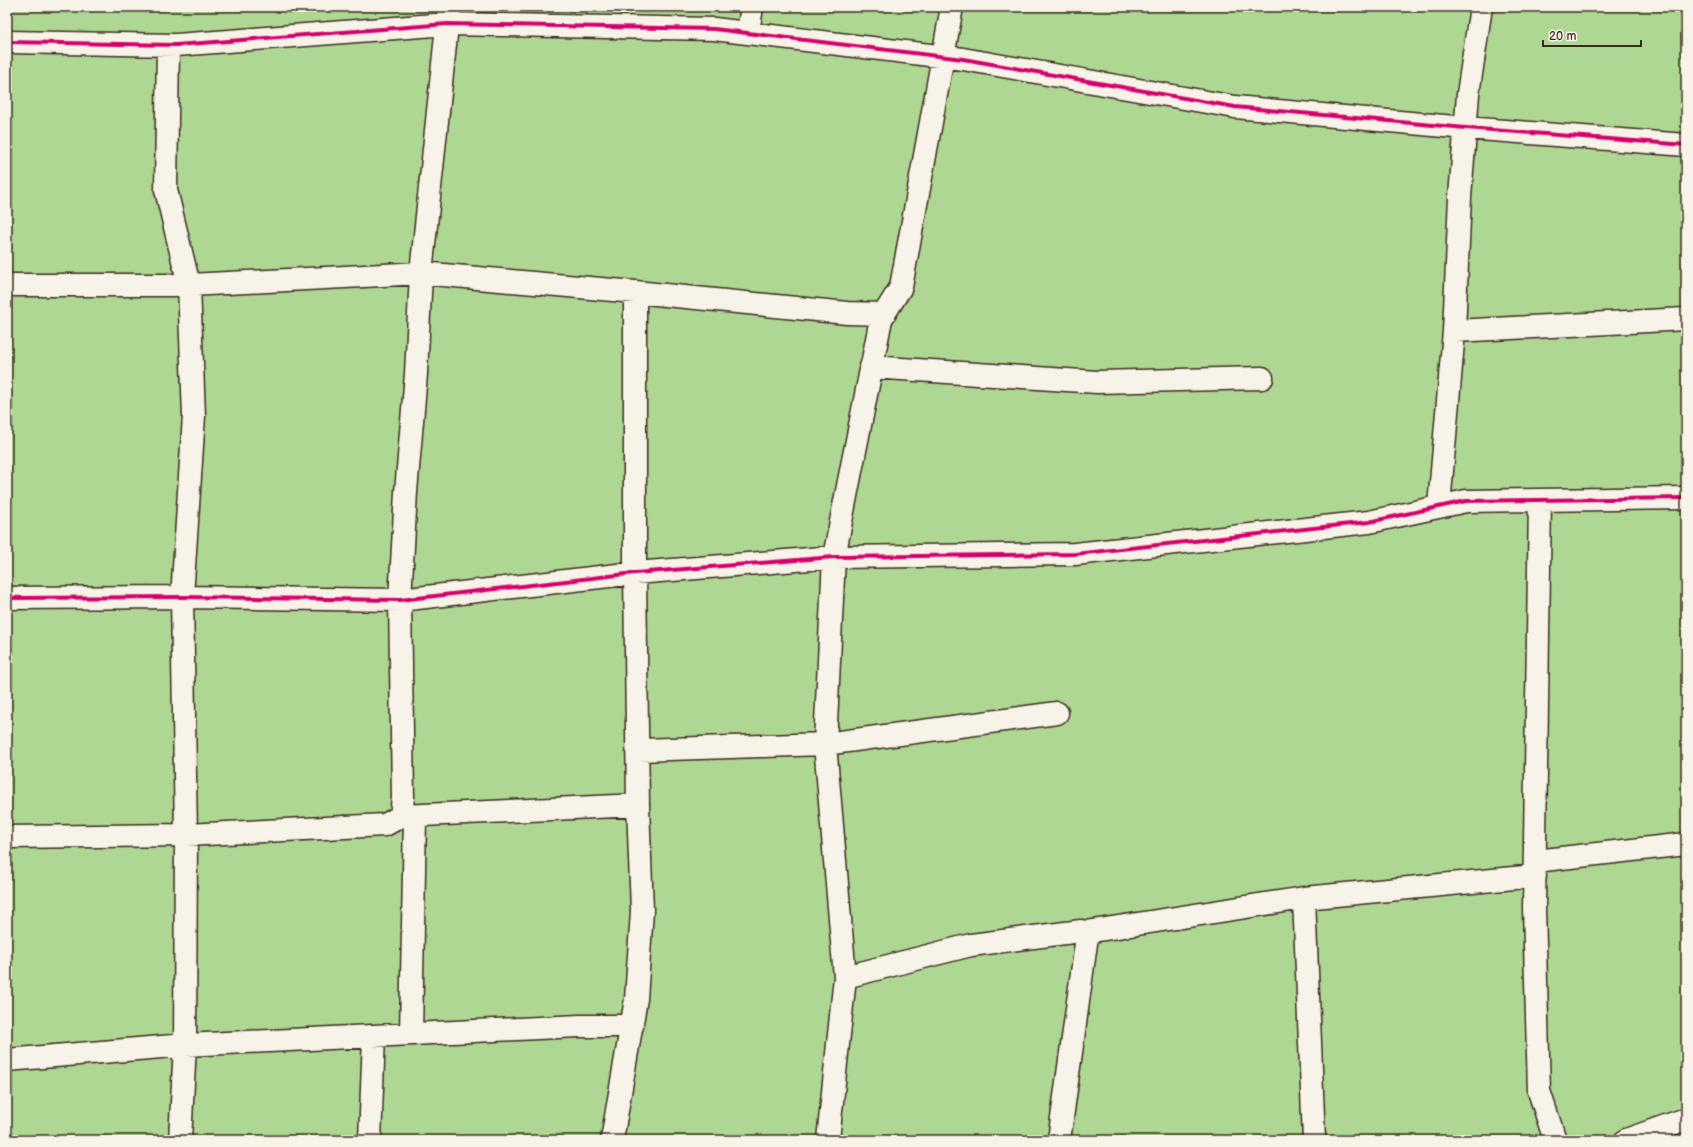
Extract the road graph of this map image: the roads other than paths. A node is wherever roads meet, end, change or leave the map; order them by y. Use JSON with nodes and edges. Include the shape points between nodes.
{"nodes":[{"id":1,"x":752,"y":7,"type":"edge"},
{"id":2,"x":952,"y":7,"type":"edge"},
{"id":3,"x":1481,"y":7,"type":"edge"},
{"id":4,"x":448,"y":16,"type":"edge"},
{"id":5,"x":748,"y":32,"type":"junction"},
{"id":6,"x":7,"y":42,"type":"edge"},
{"id":7,"x":168,"y":45,"type":"junction"},
{"id":8,"x":943,"y":57,"type":"junction"},
{"id":9,"x":1466,"y":128,"type":"junction"},
{"id":10,"x":1686,"y":145,"type":"edge"},
{"id":11,"x":421,"y":274,"type":"junction"},
{"id":12,"x":7,"y":285,"type":"edge"},
{"id":13,"x":189,"y":285,"type":"junction"},
{"id":14,"x":635,"y":292,"type":"junction"},
{"id":15,"x":884,"y":314,"type":"junction"},
{"id":16,"x":1686,"y":319,"type":"edge"},
{"id":17,"x":1454,"y":331,"type":"junction"},
{"id":18,"x":871,"y":367,"type":"junction"},
{"id":19,"x":1262,"y":378,"type":"dead end"},
{"id":20,"x":1686,"y":498,"type":"edge"},
{"id":21,"x":1540,"y":500,"type":"junction"},
{"id":22,"x":1440,"y":506,"type":"junction"},
{"id":23,"x":834,"y":557,"type":"junction"},
{"id":24,"x":635,"y":573,"type":"junction"},
{"id":25,"x":182,"y":597,"type":"junction"},
{"id":26,"x":7,"y":598,"type":"edge"},
{"id":27,"x":400,"y":600,"type":"junction"},
{"id":28,"x":1057,"y":713,"type":"dead end"},
{"id":29,"x":825,"y":744,"type":"junction"},
{"id":30,"x":639,"y":750,"type":"junction"},
{"id":31,"x":638,"y":805,"type":"junction"},
{"id":32,"x":408,"y":816,"type":"junction"},
{"id":33,"x":186,"y":835,"type":"junction"},
{"id":34,"x":7,"y":837,"type":"edge"},
{"id":35,"x":1686,"y":844,"type":"edge"},
{"id":36,"x":1535,"y":868,"type":"junction"},
{"id":37,"x":1304,"y":898,"type":"junction"},
{"id":38,"x":1086,"y":932,"type":"junction"},
{"id":39,"x":845,"y":977,"type":"junction"},
{"id":40,"x":632,"y":1026,"type":"junction"},
{"id":41,"x":411,"y":1034,"type":"junction"},
{"id":42,"x":374,"y":1036,"type":"junction"},
{"id":43,"x":184,"y":1045,"type":"junction"},
{"id":44,"x":7,"y":1060,"type":"edge"},
{"id":45,"x":1686,"y":1119,"type":"edge"},
{"id":46,"x":180,"y":1140,"type":"edge"},
{"id":47,"x":370,"y":1140,"type":"edge"},
{"id":48,"x":612,"y":1140,"type":"edge"},
{"id":49,"x":828,"y":1140,"type":"edge"},
{"id":50,"x":1059,"y":1140,"type":"edge"},
{"id":51,"x":1314,"y":1140,"type":"edge"},
{"id":52,"x":1555,"y":1140,"type":"edge"},
{"id":53,"x":1626,"y":1140,"type":"edge"}],
"edges":[{"from":1,"to":5,"type":"street"},
{"from":2,"to":8,"type":"street"},
{"from":3,"to":9,"type":"street","via":[[1468,94]]},
{"from":4,"to":5,"type":"street","via":[[714,28]]},
{"from":4,"to":7,"type":"street"},
{"from":4,"to":11,"type":"street"},
{"from":5,"to":8,"type":"street"},
{"from":6,"to":7,"type":"street"},
{"from":7,"to":13,"type":"street","via":[[166,190]]},
{"from":8,"to":9,"type":"street","via":[[1235,107]]},
{"from":8,"to":15,"type":"street","via":[[901,287]]},
{"from":9,"to":10,"type":"street"},
{"from":9,"to":17,"type":"street"},
{"from":11,"to":13,"type":"street"},
{"from":11,"to":14,"type":"street"},
{"from":11,"to":27,"type":"street"},
{"from":12,"to":13,"type":"street"},
{"from":13,"to":25,"type":"street","via":[[194,416]]},
{"from":14,"to":15,"type":"street","via":[[847,314]]},
{"from":14,"to":24,"type":"street"},
{"from":15,"to":18,"type":"street"},
{"from":16,"to":17,"type":"street"},
{"from":17,"to":22,"type":"street"},
{"from":18,"to":19,"type":"street","via":[[1097,382]]},
{"from":18,"to":23,"type":"street"},
{"from":20,"to":21,"type":"street"},
{"from":21,"to":22,"type":"street","via":[[1466,501]]},
{"from":21,"to":36,"type":"street"},
{"from":22,"to":23,"type":"street","via":[[1369,522],[1075,554]]},
{"from":23,"to":24,"type":"street"},
{"from":23,"to":29,"type":"street"},
{"from":24,"to":27,"type":"street"},
{"from":24,"to":30,"type":"street"},
{"from":25,"to":26,"type":"street"},
{"from":25,"to":27,"type":"street"},
{"from":25,"to":33,"type":"street"},
{"from":27,"to":32,"type":"street","via":[[403,797]]},
{"from":28,"to":29,"type":"street"},
{"from":29,"to":30,"type":"street"},
{"from":29,"to":39,"type":"street"},
{"from":30,"to":31,"type":"street"},
{"from":31,"to":32,"type":"street"},
{"from":31,"to":40,"type":"street","via":[[642,911]]},
{"from":32,"to":33,"type":"street","via":[[385,825]]},
{"from":32,"to":41,"type":"street"},
{"from":33,"to":34,"type":"street"},
{"from":33,"to":43,"type":"street"},
{"from":35,"to":36,"type":"street"},
{"from":36,"to":37,"type":"street"},
{"from":36,"to":52,"type":"street","via":[[1539,1091]]},
{"from":37,"to":38,"type":"street"},
{"from":37,"to":51,"type":"street"},
{"from":38,"to":39,"type":"street","via":[[971,945]]},
{"from":38,"to":50,"type":"street"},
{"from":39,"to":49,"type":"street"},
{"from":40,"to":41,"type":"street"},
{"from":40,"to":48,"type":"street"},
{"from":41,"to":42,"type":"street"},
{"from":42,"to":43,"type":"street"},
{"from":42,"to":47,"type":"street"},
{"from":43,"to":44,"type":"street"},
{"from":43,"to":46,"type":"street"},
{"from":45,"to":53,"type":"street"}]}
